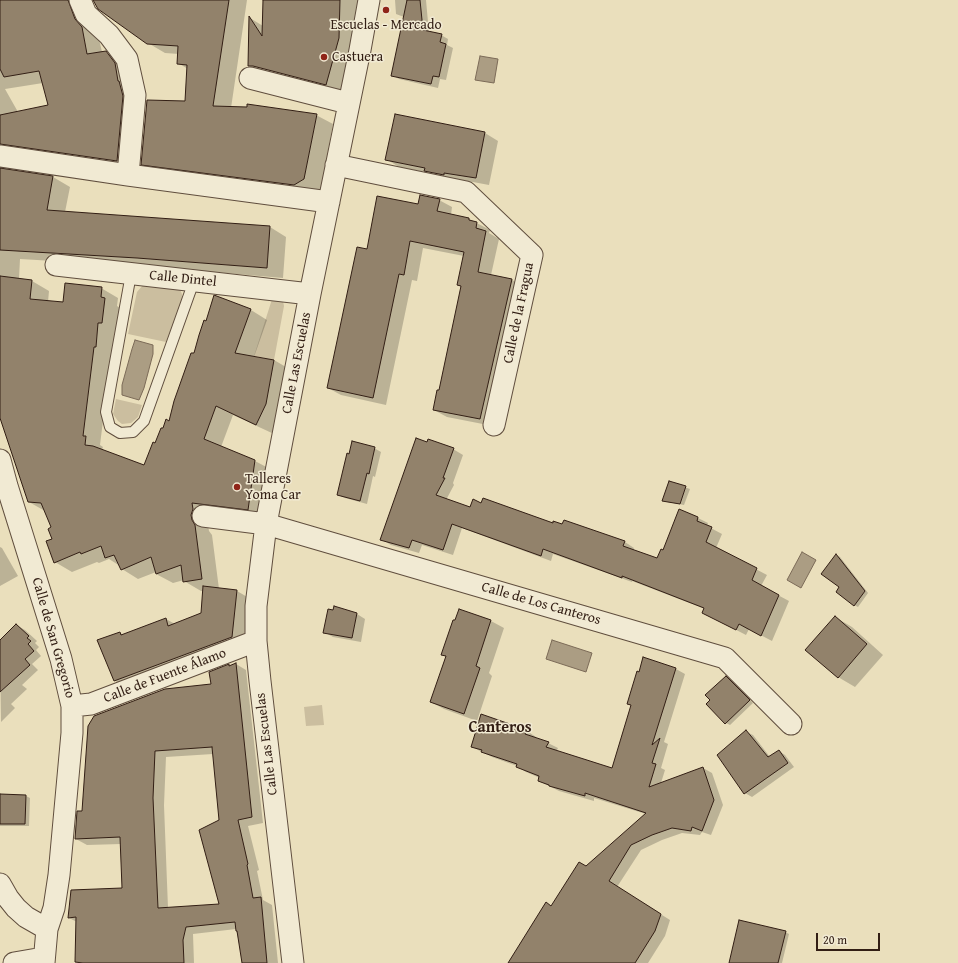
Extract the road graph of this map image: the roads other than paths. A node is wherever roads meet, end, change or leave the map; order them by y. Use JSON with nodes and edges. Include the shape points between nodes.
{"nodes":[{"id":1,"x":80,"y":0,"type":"edge"},
{"id":2,"x":369,"y":0,"type":"edge"},
{"id":3,"x":250,"y":78,"type":"dead end"},
{"id":4,"x":348,"y":103,"type":"junction"},
{"id":5,"x":0,"y":156,"type":"edge"},
{"id":6,"x":336,"y":165,"type":"junction"},
{"id":7,"x":128,"y":175,"type":"junction"},
{"id":8,"x":330,"y":202,"type":"junction"},
{"id":9,"x":56,"y":265,"type":"dead end"},
{"id":10,"x":131,"y":274,"type":"junction"},
{"id":11,"x":194,"y":281,"type":"junction"},
{"id":12,"x":310,"y":294,"type":"junction"},
{"id":13,"x":494,"y":426,"type":"dead end"},
{"id":14,"x":0,"y":460,"type":"edge"},
{"id":15,"x":3,"y":487,"type":"edge"},
{"id":16,"x":204,"y":516,"type":"dead end"},
{"id":17,"x":266,"y":524,"type":"junction"},
{"id":18,"x":256,"y":642,"type":"junction"},
{"id":19,"x":72,"y":706,"type":"junction"},
{"id":20,"x":791,"y":724,"type":"dead end"},
{"id":21,"x":0,"y":884,"type":"edge"},
{"id":22,"x":46,"y":929,"type":"junction"},
{"id":23,"x":44,"y":960,"type":"edge"},
{"id":24,"x":14,"y":963,"type":"edge"},
{"id":25,"x":293,"y":963,"type":"edge"}],
"edges":[{"from":1,"to":7,"type":"street","via":[[86,14],[109,35],[127,59],[135,95]]},
{"from":2,"to":4,"type":"street","name":"Calle Las Escuelas"},
{"from":3,"to":4,"type":"street"},
{"from":4,"to":6,"type":"street","name":"Calle Las Escuelas"},
{"from":5,"to":7,"type":"street"},
{"from":6,"to":8,"type":"street","name":"Calle Las Escuelas"},
{"from":6,"to":13,"type":"street","name":"Calle de la Fragua","via":[[466,192],[532,255]]},
{"from":7,"to":8,"type":"street"},
{"from":8,"to":12,"type":"street","name":"Calle Las Escuelas"},
{"from":9,"to":10,"type":"street","name":"Calle Dintel"},
{"from":10,"to":11,"type":"street","name":"Calle Dintel"},
{"from":10,"to":11,"type":"lane","via":[[106,412],[110,427],[120,433],[133,432],[144,421]]},
{"from":11,"to":12,"type":"street","name":"Calle Dintel"},
{"from":12,"to":17,"type":"street","name":"Calle Las Escuelas"},
{"from":14,"to":15,"type":"street","name":"Calle de San Gregorio"},
{"from":15,"to":19,"type":"street","name":"Calle de San Gregorio","via":[[61,659]]},
{"from":16,"to":17,"type":"street"},
{"from":17,"to":18,"type":"street","name":"Calle Las Escuelas","via":[[256,606]]},
{"from":17,"to":20,"type":"street","name":"Calle de Los Canteros","via":[[725,658]]},
{"from":18,"to":19,"type":"street","name":"Calle de Fuente Álamo","via":[[91,704]]},
{"from":18,"to":25,"type":"street","name":"Calle Las Escuelas"},
{"from":19,"to":22,"type":"street","name":"Calle de San Gregorio","via":[[72,733],[59,875],[54,908]]},
{"from":21,"to":22,"type":"street","via":[[16,908]]},
{"from":22,"to":23,"type":"street","name":"Calle de San Gregorio"},
{"from":23,"to":24,"type":"street"}]}
